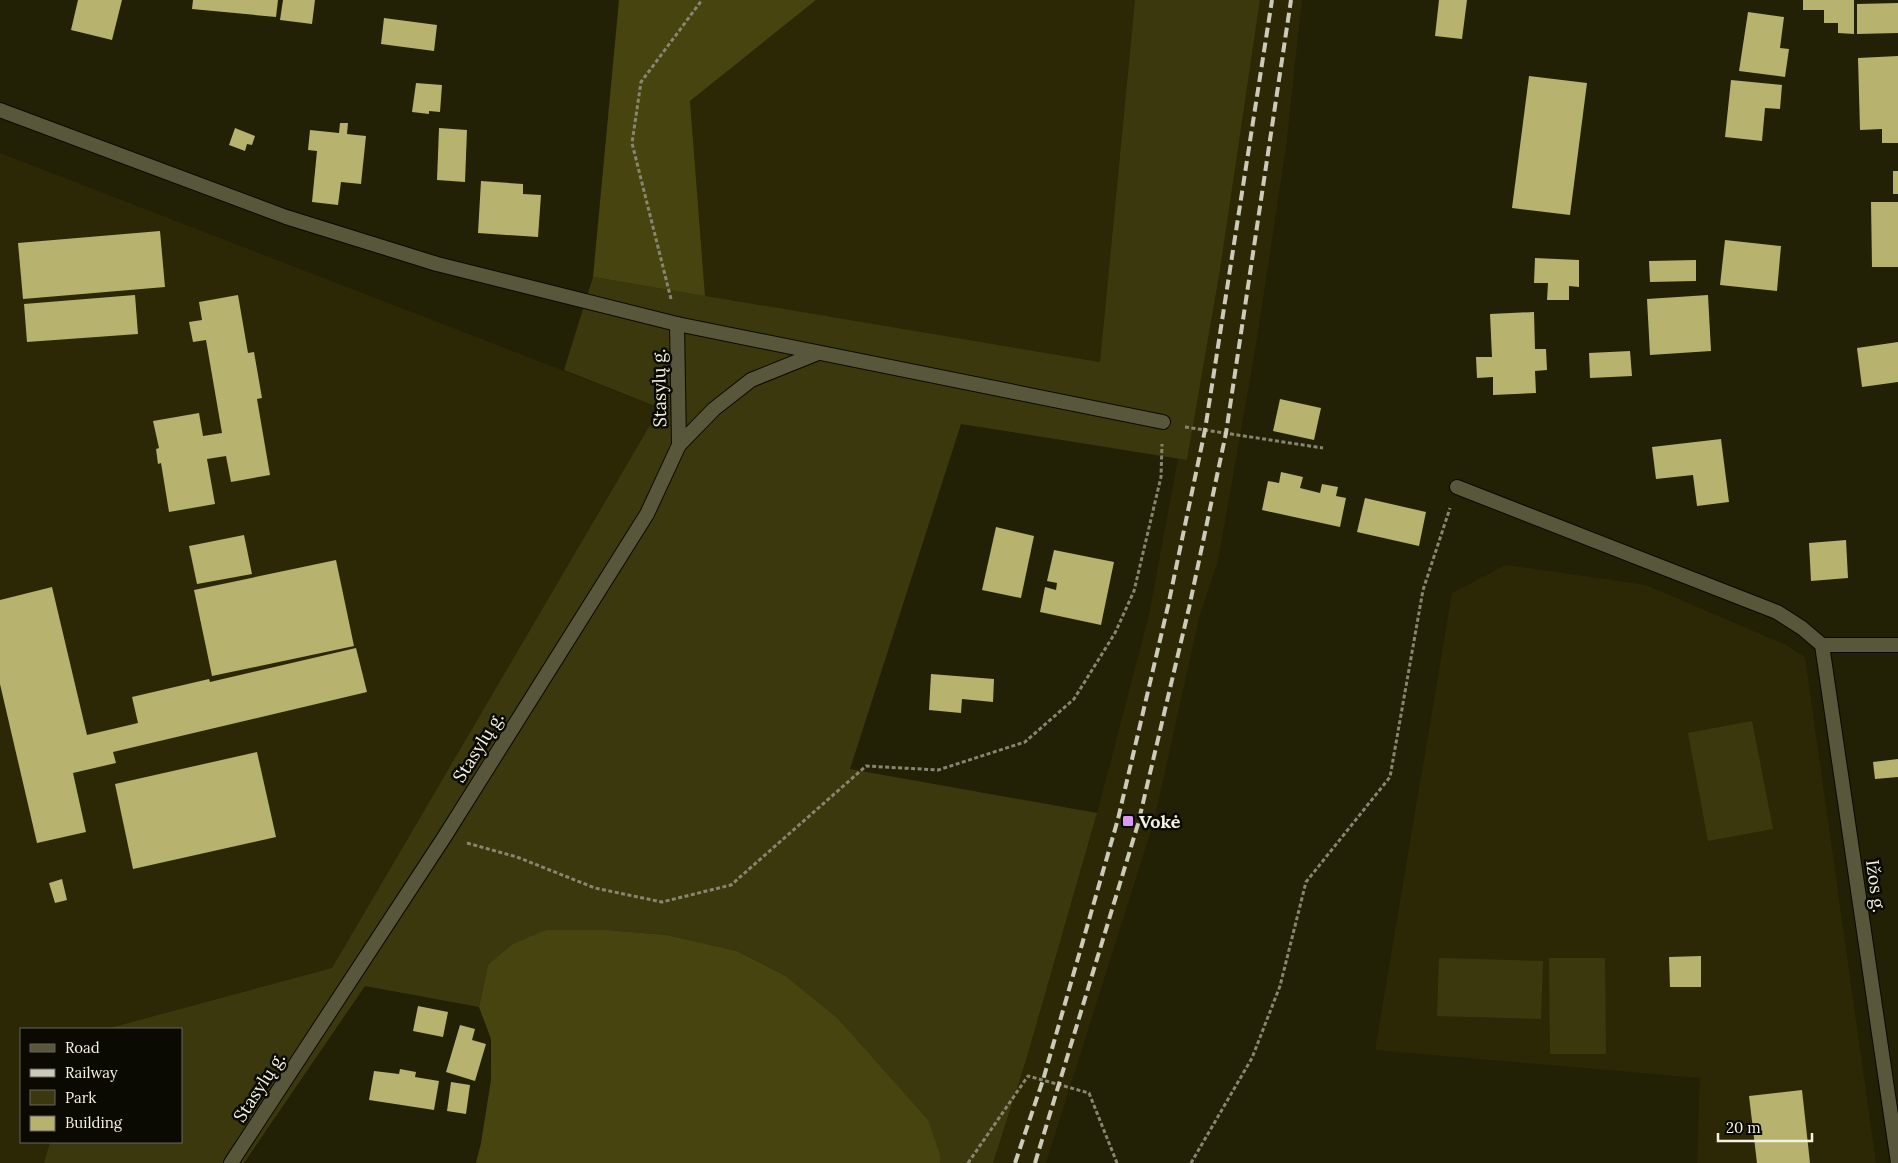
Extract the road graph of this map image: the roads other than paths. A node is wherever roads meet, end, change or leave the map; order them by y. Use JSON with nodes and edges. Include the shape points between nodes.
{"nodes":[{"id":1,"x":0,"y":110,"type":"edge"},
{"id":2,"x":677,"y":324,"type":"junction"},
{"id":3,"x":818,"y":353,"type":"junction"},
{"id":4,"x":1163,"y":422,"type":"road end"},
{"id":5,"x":678,"y":445,"type":"junction"},
{"id":6,"x":1457,"y":487,"type":"road end"},
{"id":7,"x":1898,"y":644,"type":"edge"},
{"id":8,"x":1822,"y":645,"type":"junction"},
{"id":9,"x":231,"y":1163,"type":"edge"},
{"id":10,"x":1898,"y":1163,"type":"edge"}],
"edges":[{"from":1,"to":2,"type":"street","via":[[286,217],[437,264]]},
{"from":2,"to":3,"type":"street"},
{"from":2,"to":5,"type":"street","name":"Stasylų g."},
{"from":3,"to":4,"type":"street"},
{"from":3,"to":5,"type":"street","via":[[751,380],[714,409]]},
{"from":5,"to":9,"type":"street","name":"Stasylų g.","via":[[647,514],[445,836]]},
{"from":6,"to":8,"type":"street","via":[[1777,612]]},
{"from":7,"to":8,"type":"street"},
{"from":8,"to":10,"type":"street","name":"Ižos g."}]}
